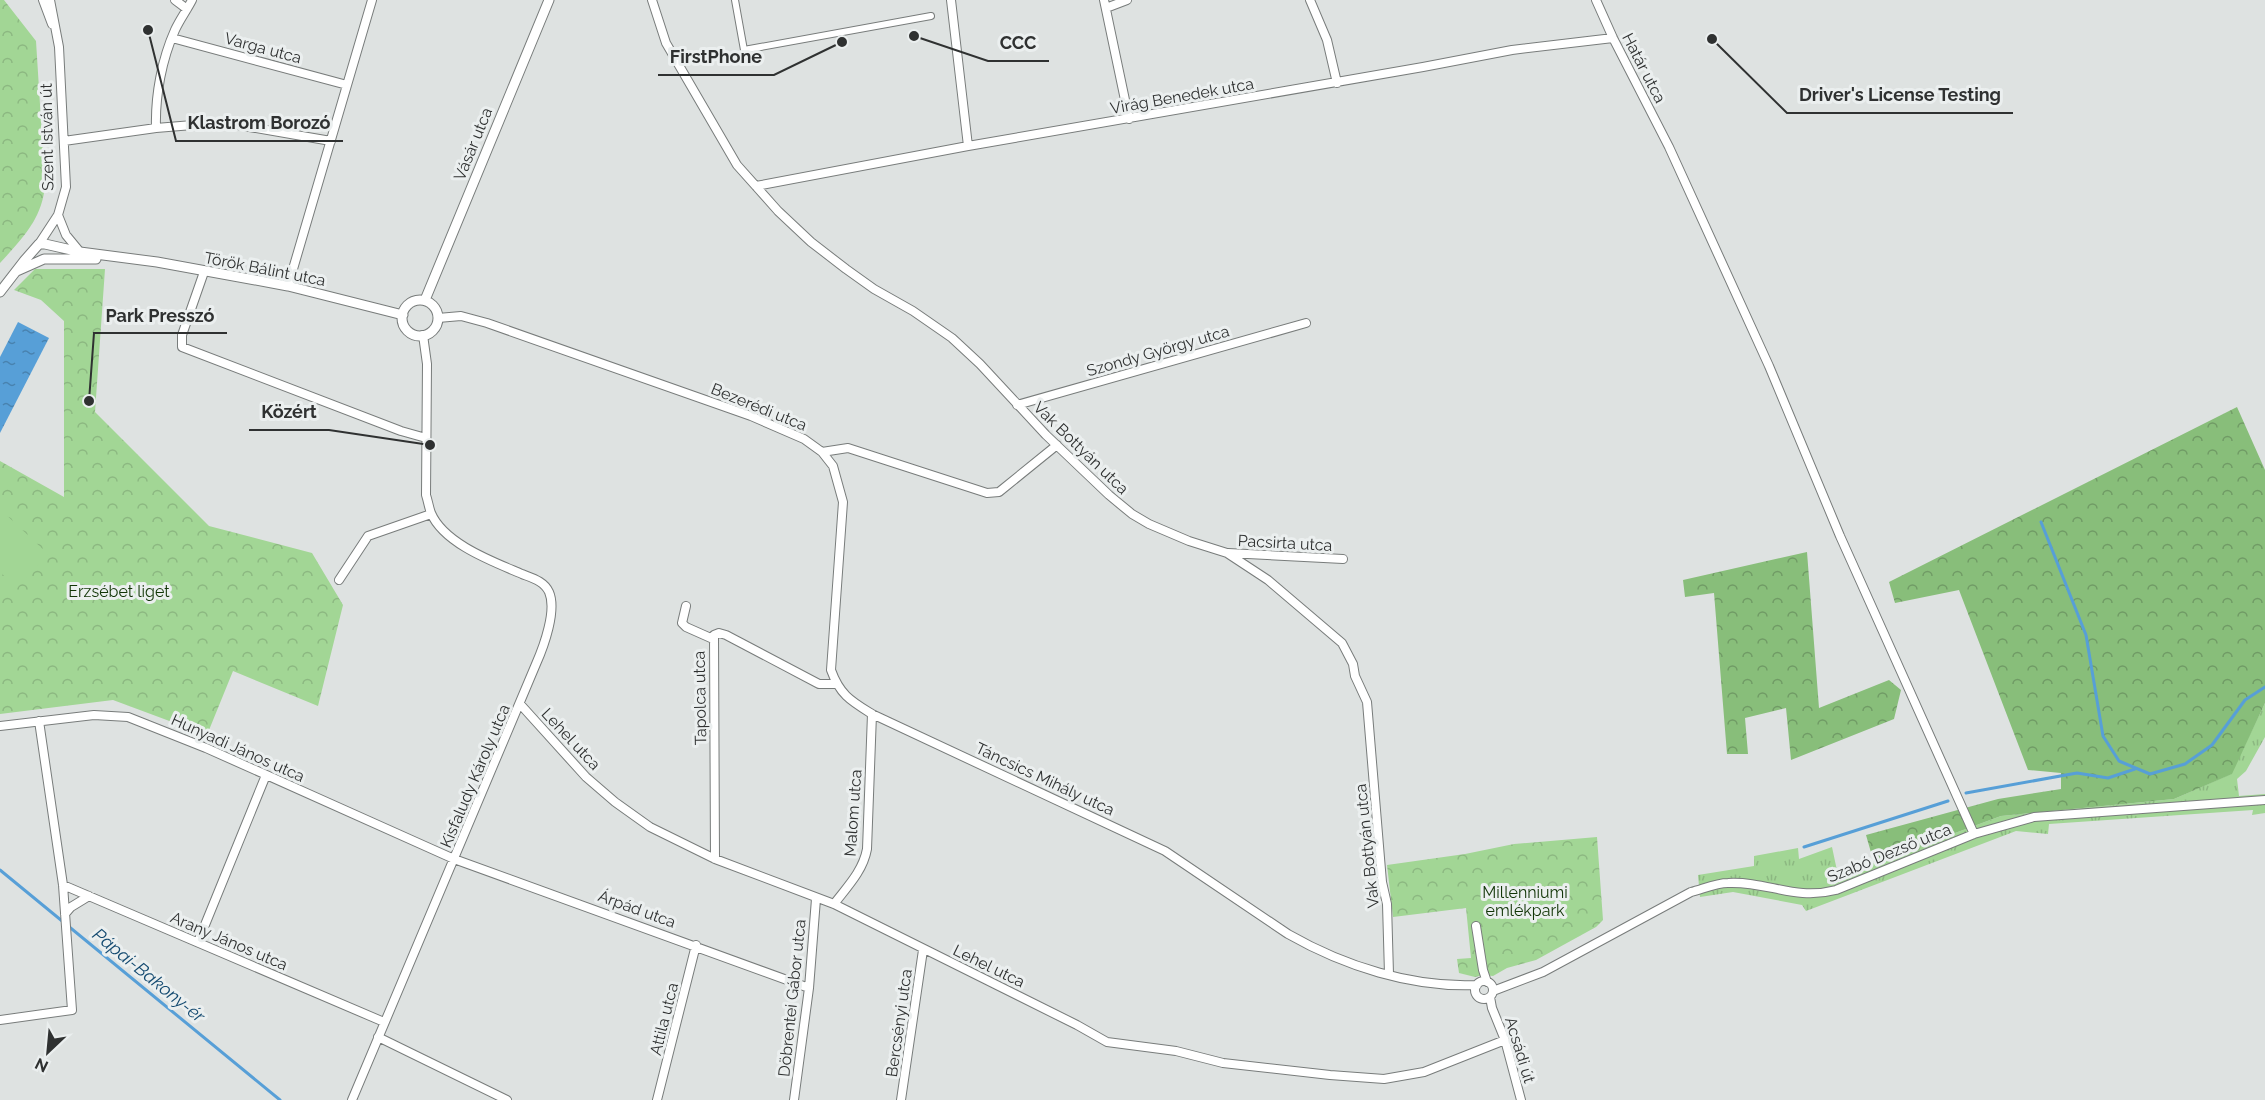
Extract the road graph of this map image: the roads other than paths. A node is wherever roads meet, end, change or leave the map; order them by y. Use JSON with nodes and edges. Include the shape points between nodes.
{"nodes":[{"id":1,"x":43,"y":0,"type":"edge"},
{"id":2,"x":50,"y":0,"type":"edge"},
{"id":3,"x":175,"y":0,"type":"edge"},
{"id":4,"x":192,"y":0,"type":"edge"},
{"id":5,"x":372,"y":0,"type":"edge"},
{"id":6,"x":549,"y":0,"type":"edge"},
{"id":7,"x":652,"y":0,"type":"edge"},
{"id":8,"x":735,"y":0,"type":"edge"},
{"id":9,"x":951,"y":0,"type":"edge"},
{"id":10,"x":1126,"y":0,"type":"edge"},
{"id":11,"x":1310,"y":0,"type":"edge"},
{"id":12,"x":1596,"y":0,"type":"edge"},
{"id":13,"x":1105,"y":4,"type":"edge"},
{"id":14,"x":187,"y":9,"type":"junction"},
{"id":15,"x":931,"y":16,"type":"dead end"},
{"id":16,"x":56,"y":33,"type":"junction"},
{"id":17,"x":172,"y":38,"type":"junction"},
{"id":18,"x":1613,"y":38,"type":"junction"},
{"id":19,"x":1337,"y":82,"type":"junction"},
{"id":20,"x":347,"y":85,"type":"junction"},
{"id":21,"x":1129,"y":119,"type":"junction"},
{"id":22,"x":156,"y":128,"type":"junction"},
{"id":23,"x":64,"y":141,"type":"junction"},
{"id":24,"x":331,"y":141,"type":"junction"},
{"id":25,"x":968,"y":146,"type":"junction"},
{"id":26,"x":756,"y":186,"type":"junction"},
{"id":27,"x":58,"y":215,"type":"junction"},
{"id":28,"x":43,"y":242,"type":"junction"},
{"id":29,"x":80,"y":252,"type":"junction"},
{"id":30,"x":62,"y":258,"type":"junction"},
{"id":31,"x":120,"y":258,"type":"junction"},
{"id":32,"x":204,"y":272,"type":"junction"},
{"id":33,"x":11,"y":274,"type":"junction"},
{"id":34,"x":288,"y":286,"type":"junction"},
{"id":35,"x":0,"y":292,"type":"edge"},
{"id":36,"x":425,"y":300,"type":"junction"},
{"id":37,"x":403,"y":315,"type":"junction"},
{"id":38,"x":438,"y":318,"type":"junction"},
{"id":39,"x":1306,"y":323,"type":"dead end"},
{"id":40,"x":423,"y":335,"type":"junction"},
{"id":41,"x":1017,"y":405,"type":"junction"},
{"id":42,"x":426,"y":438,"type":"junction"},
{"id":43,"x":1057,"y":445,"type":"junction"},
{"id":44,"x":822,"y":452,"type":"junction"},
{"id":45,"x":431,"y":514,"type":"junction"},
{"id":46,"x":1227,"y":553,"type":"junction"},
{"id":47,"x":1343,"y":559,"type":"dead end"},
{"id":48,"x":339,"y":580,"type":"dead end"},
{"id":49,"x":686,"y":606,"type":"dead end"},
{"id":50,"x":713,"y":639,"type":"junction"},
{"id":51,"x":836,"y":684,"type":"junction"},
{"id":52,"x":520,"y":704,"type":"junction"},
{"id":53,"x":872,"y":714,"type":"junction"},
{"id":54,"x":39,"y":721,"type":"junction"},
{"id":55,"x":0,"y":726,"type":"edge"},
{"id":56,"x":266,"y":775,"type":"junction"},
{"id":57,"x":2265,"y":800,"type":"edge"},
{"id":58,"x":1974,"y":834,"type":"junction"},
{"id":59,"x":454,"y":858,"type":"junction"},
{"id":60,"x":715,"y":859,"type":"junction"},
{"id":61,"x":63,"y":885,"type":"junction"},
{"id":62,"x":89,"y":896,"type":"junction"},
{"id":63,"x":816,"y":899,"type":"junction"},
{"id":64,"x":834,"y":904,"type":"junction"},
{"id":65,"x":66,"y":914,"type":"junction"},
{"id":66,"x":1476,"y":926,"type":"dead end"},
{"id":67,"x":198,"y":942,"type":"junction"},
{"id":68,"x":696,"y":945,"type":"junction"},
{"id":69,"x":924,"y":950,"type":"junction"},
{"id":70,"x":1389,"y":974,"type":"junction"},
{"id":71,"x":808,"y":988,"type":"junction"},
{"id":72,"x":1485,"y":989,"type":"junction"},
{"id":73,"x":0,"y":1020,"type":"edge"},
{"id":74,"x":384,"y":1022,"type":"junction"},
{"id":75,"x":378,"y":1037,"type":"junction"},
{"id":76,"x":1505,"y":1040,"type":"junction"},
{"id":77,"x":352,"y":1100,"type":"edge"},
{"id":78,"x":507,"y":1100,"type":"edge"},
{"id":79,"x":657,"y":1100,"type":"edge"},
{"id":80,"x":794,"y":1100,"type":"edge"},
{"id":81,"x":901,"y":1100,"type":"edge"},
{"id":82,"x":1521,"y":1100,"type":"edge"}],
"edges":[{"from":1,"to":16,"type":"street"},
{"from":2,"to":16,"type":"street"},
{"from":3,"to":14,"type":"street"},
{"from":4,"to":14,"type":"street"},
{"from":5,"to":20,"type":"street"},
{"from":6,"to":36,"type":"street","name":"Vásár utca"},
{"from":7,"to":26,"type":"street","name":"Vak Bottyán utca","via":[[666,42],[737,165]]},
{"from":8,"to":15,"type":"street","via":[[744,50]]},
{"from":9,"to":25,"type":"street"},
{"from":10,"to":13,"type":"street"},
{"from":11,"to":19,"type":"street","via":[[1327,40]]},
{"from":12,"to":18,"type":"street","name":"Határ utca"},
{"from":13,"to":21,"type":"street"},
{"from":14,"to":17,"type":"street"},
{"from":16,"to":23,"type":"street","name":"Szent István út"},
{"from":17,"to":20,"type":"street","name":"Varga utca"},
{"from":17,"to":22,"type":"street","via":[[160,78]]},
{"from":18,"to":19,"type":"street","name":"Virág Benedek utca","via":[[1512,50]]},
{"from":18,"to":58,"type":"street","name":"Határ utca","via":[[1669,147],[1769,366],[1840,536]]},
{"from":19,"to":21,"type":"street","name":"Virág Benedek utca"},
{"from":20,"to":24,"type":"street"},
{"from":21,"to":25,"type":"street","name":"Virág Benedek utca"},
{"from":22,"to":23,"type":"street"},
{"from":22,"to":24,"type":"street","via":[[238,125]]},
{"from":23,"to":27,"type":"street","name":"Szent István út","via":[[66,187]]},
{"from":24,"to":34,"type":"street"},
{"from":25,"to":26,"type":"street","name":"Virág Benedek utca"},
{"from":26,"to":41,"type":"street","name":"Vak Bottyán utca","via":[[811,242],[874,290],[952,338]]},
{"from":27,"to":28,"type":"street","name":"Szent István út"},
{"from":27,"to":29,"type":"street","via":[[66,235]]},
{"from":28,"to":29,"type":"street","name":"Török Bálint utca"},
{"from":28,"to":30,"type":"street"},
{"from":28,"to":33,"type":"street","name":"Szent István út"},
{"from":29,"to":31,"type":"street","name":"Török Bálint utca"},
{"from":30,"to":31,"type":"street","name":"Török Bálint utca"},
{"from":30,"to":33,"type":"street","name":"Török Bálint utca","via":[[44,259]]},
{"from":31,"to":32,"type":"street","name":"Török Bálint utca"},
{"from":32,"to":34,"type":"street","name":"Török Bálint utca"},
{"from":32,"to":42,"type":"street","via":[[182,347]]},
{"from":33,"to":35,"type":"street","name":"Szent István út"},
{"from":34,"to":37,"type":"street","name":"Török Bálint utca"},
{"from":36,"to":37,"type":"street","via":[[408,304]]},
{"from":36,"to":38,"type":"street","via":[[434,307]]},
{"from":37,"to":40,"type":"street","via":[[407,330]]},
{"from":38,"to":40,"type":"street","via":[[434,329]]},
{"from":38,"to":44,"type":"street","name":"Bezerédi utca","via":[[460,316],[498,327],[751,416],[804,439]]},
{"from":39,"to":41,"type":"street","name":"Szondy György utca"},
{"from":40,"to":42,"type":"street","via":[[427,364]]},
{"from":41,"to":43,"type":"street","name":"Vak Bottyán utca"},
{"from":42,"to":45,"type":"street","via":[[426,495]]},
{"from":43,"to":44,"type":"street","via":[[999,492],[987,493],[848,448]]},
{"from":43,"to":46,"type":"street","name":"Vak Bottyán utca","via":[[1132,514]]},
{"from":44,"to":51,"type":"street","via":[[833,466],[843,502],[831,670]]},
{"from":45,"to":48,"type":"street","via":[[368,536]]},
{"from":45,"to":52,"type":"street","name":"Kisfaludy Károly utca","via":[[441,529],[460,544],[540,581],[550,593],[551,611],[544,643]]},
{"from":46,"to":47,"type":"street","name":"Pacsirta utca"},
{"from":46,"to":70,"type":"street","name":"Vak Bottyán utca","via":[[1264,577],[1342,643],[1353,664],[1367,702],[1387,904]]},
{"from":49,"to":50,"type":"street","via":[[682,623]]},
{"from":50,"to":51,"type":"street","name":"Tapolca utca","via":[[719,633],[726,635],[819,684]]},
{"from":50,"to":60,"type":"street","name":"Tapolca utca"},
{"from":51,"to":53,"type":"street","name":"Táncsics Mihály utca","via":[[847,698]]},
{"from":52,"to":59,"type":"street","name":"Kisfaludy Károly utca"},
{"from":52,"to":60,"type":"street","name":"Lehel utca","via":[[573,764],[615,802],[650,827]]},
{"from":53,"to":64,"type":"street","name":"Malom utca","via":[[865,860]]},
{"from":53,"to":70,"type":"street","name":"Táncsics Mihály utca","via":[[1165,851],[1309,946]]},
{"from":54,"to":55,"type":"street","name":"Hunyadi János utca"},
{"from":54,"to":56,"type":"street","name":"Hunyadi János utca","via":[[108,714],[128,717]]},
{"from":54,"to":61,"type":"street"},
{"from":56,"to":59,"type":"street","name":"Hunyadi János utca"},
{"from":56,"to":67,"type":"street"},
{"from":57,"to":58,"type":"street","name":"Szabó Dezső utca","via":[[2034,817]]},
{"from":58,"to":72,"type":"street","name":"Szabó Dezső utca","via":[[1824,894],[1728,883],[1691,892],[1543,972]]},
{"from":59,"to":68,"type":"street","name":"Árpád utca"},
{"from":59,"to":74,"type":"street","name":"Kisfaludy Károly utca"},
{"from":60,"to":63,"type":"street","name":"Lehel utca"},
{"from":61,"to":62,"type":"street","name":"Arany János utca"},
{"from":61,"to":65,"type":"street"},
{"from":62,"to":65,"type":"street"},
{"from":62,"to":67,"type":"street","name":"Arany János utca"},
{"from":63,"to":64,"type":"street","name":"Lehel utca"},
{"from":63,"to":71,"type":"street","name":"Döbrentei Gábor utca"},
{"from":64,"to":69,"type":"street","name":"Lehel utca"},
{"from":65,"to":73,"type":"street","via":[[72,1010]]},
{"from":66,"to":72,"type":"street"},
{"from":67,"to":74,"type":"street","name":"Arany János utca"},
{"from":68,"to":71,"type":"street","name":"Árpád utca"},
{"from":68,"to":79,"type":"street","name":"Attila utca"},
{"from":69,"to":76,"type":"street","name":"Lehel utca","via":[[1107,1042],[1176,1051],[1222,1063],[1384,1079],[1424,1072]]},
{"from":69,"to":81,"type":"street","name":"Bercsényi utca"},
{"from":70,"to":72,"type":"street","name":"Táncsics Mihály utca"},
{"from":71,"to":80,"type":"street","name":"Döbrentei Gábor utca"},
{"from":72,"to":76,"type":"street","name":"Acsádi út"},
{"from":74,"to":75,"type":"street","name":"Kisfaludy Károly utca"},
{"from":75,"to":77,"type":"street","name":"Kisfaludy Károly utca"},
{"from":75,"to":78,"type":"street"},
{"from":76,"to":82,"type":"street","name":"Acsádi út"}]}
